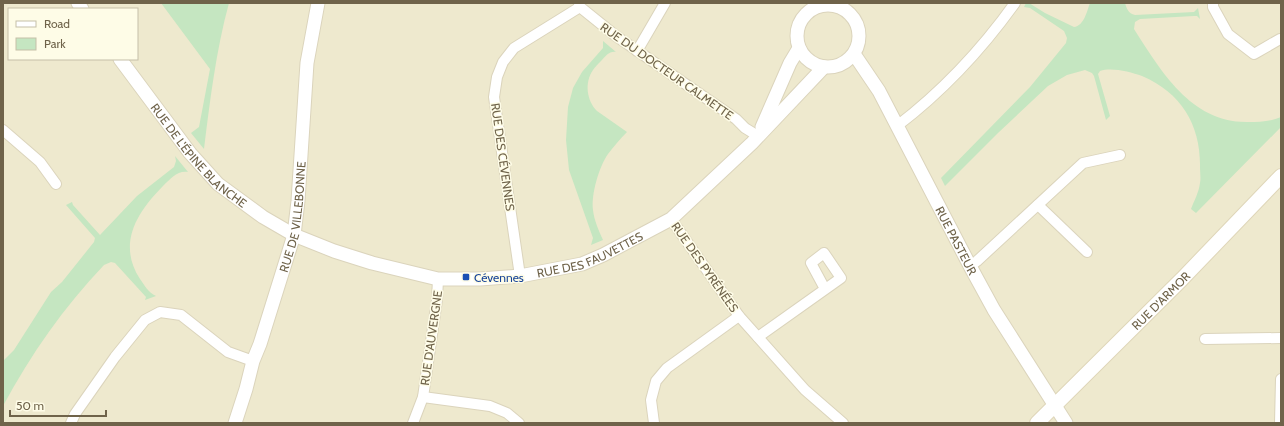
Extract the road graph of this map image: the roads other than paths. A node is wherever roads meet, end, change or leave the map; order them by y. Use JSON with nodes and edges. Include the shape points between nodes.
{"nodes":[{"id":1,"x":318,"y":3,"type":"edge"},
{"id":2,"x":665,"y":3,"type":"edge"},
{"id":3,"x":1015,"y":3,"type":"edge"},
{"id":4,"x":1214,"y":3,"type":"edge"},
{"id":5,"x":580,"y":5,"type":"edge"},
{"id":6,"x":839,"y":5,"type":"edge"},
{"id":7,"x":813,"y":6,"type":"edge"},
{"id":8,"x":1280,"y":39,"type":"edge"},
{"id":9,"x":799,"y":48,"type":"junction"},
{"id":10,"x":637,"y":51,"type":"junction"},
{"id":11,"x":854,"y":54,"type":"junction"},
{"id":12,"x":121,"y":60,"type":"edge"},
{"id":13,"x":824,"y":67,"type":"junction"},
{"id":14,"x":897,"y":126,"type":"junction"},
{"id":15,"x":3,"y":130,"type":"edge"},
{"id":16,"x":758,"y":136,"type":"junction"},
{"id":17,"x":1120,"y":155,"type":"dead end"},
{"id":18,"x":1281,"y":176,"type":"edge"},
{"id":19,"x":56,"y":184,"type":"dead end"},
{"id":20,"x":1038,"y":205,"type":"junction"},
{"id":21,"x":671,"y":219,"type":"junction"},
{"id":22,"x":294,"y":235,"type":"junction"},
{"id":23,"x":1087,"y":252,"type":"dead end"},
{"id":24,"x":970,"y":266,"type":"junction"},
{"id":25,"x":520,"y":276,"type":"junction"},
{"id":26,"x":438,"y":279,"type":"junction"},
{"id":27,"x":825,"y":289,"type":"dead end"},
{"id":28,"x":739,"y":316,"type":"junction"},
{"id":29,"x":758,"y":338,"type":"junction"},
{"id":30,"x":1281,"y":338,"type":"edge"},
{"id":31,"x":1205,"y":339,"type":"dead end"},
{"id":32,"x":253,"y":361,"type":"junction"},
{"id":33,"x":1281,"y":379,"type":"edge"},
{"id":34,"x":423,"y":397,"type":"junction"},
{"id":35,"x":1054,"y":405,"type":"junction"},
{"id":36,"x":71,"y":423,"type":"edge"},
{"id":37,"x":235,"y":423,"type":"edge"},
{"id":38,"x":412,"y":423,"type":"edge"},
{"id":39,"x":519,"y":423,"type":"edge"},
{"id":40,"x":654,"y":423,"type":"edge"},
{"id":41,"x":843,"y":423,"type":"edge"},
{"id":42,"x":1037,"y":423,"type":"edge"},
{"id":43,"x":1066,"y":423,"type":"edge"},
{"id":44,"x":1280,"y":423,"type":"edge"}],
"edges":[{"from":1,"to":22,"type":"street","name":"RUE DE VILLEBONNE","via":[[306,63]]},
{"from":2,"to":10,"type":"street"},
{"from":3,"to":14,"type":"street","via":[[963,67]]},
{"from":4,"to":8,"type":"street","via":[[1213,6],[1228,34],[1254,54]]},
{"from":5,"to":10,"type":"street","name":"RUE DU DOCTEUR CALMETTE"},
{"from":5,"to":25,"type":"street","name":"RUE DES CÉVENNES","via":[[514,48],[503,62],[497,77],[494,97]]},
{"from":6,"to":7,"type":"street"},
{"from":6,"to":11,"type":"street","via":[[854,19],[858,27],[858,45]]},
{"from":7,"to":9,"type":"street","via":[[800,21],[797,30]]},
{"from":9,"to":13,"type":"street","via":[[809,61]]},
{"from":9,"to":16,"type":"street","name":"RUE DES FAUVETTES"},
{"from":10,"to":16,"type":"street","name":"RUE DU DOCTEUR CALMETTE"},
{"from":11,"to":13,"type":"street","via":[[841,64]]},
{"from":11,"to":14,"type":"street","name":"RUE PASTEUR","via":[[879,91]]},
{"from":12,"to":22,"type":"street","name":"RUE DE L'ÉPINE BLANCHE","via":[[190,153],[218,184],[263,217]]},
{"from":13,"to":16,"type":"street","name":"RUE DES FAUVETTES"},
{"from":14,"to":24,"type":"street","name":"RUE PASTEUR"},
{"from":15,"to":19,"type":"street","via":[[40,162]]},
{"from":16,"to":21,"type":"street","name":"RUE DES FAUVETTES"},
{"from":17,"to":20,"type":"street","via":[[1083,163]]},
{"from":18,"to":35,"type":"main road","name":"RUE D'ARMOR","via":[[1182,279]]},
{"from":20,"to":23,"type":"street"},
{"from":20,"to":24,"type":"street"},
{"from":21,"to":25,"type":"street","name":"RUE DES FAUVETTES","via":[[582,264]]},
{"from":21,"to":28,"type":"street","name":"RUE DES PYRÉNÉES"},
{"from":22,"to":26,"type":"street","name":"RUE DES FAUVETTES","via":[[372,263]]},
{"from":22,"to":32,"type":"street","name":"RUE DE VILLEBONNE"},
{"from":24,"to":35,"type":"street","name":"RUE PASTEUR","via":[[994,310]]},
{"from":25,"to":26,"type":"street","name":"RUE DES FAUVETTES"},
{"from":26,"to":34,"type":"street","name":"RUE D'AUVERGNE"},
{"from":27,"to":29,"type":"street"},
{"from":28,"to":29,"type":"street","name":"RUE DES PYRÉNÉES"},
{"from":28,"to":40,"type":"street","name":"RUE DES PYRÉNÉES","via":[[667,368],[656,381],[651,400]]},
{"from":29,"to":41,"type":"street","name":"RUE DES PYRÉNÉES","via":[[805,390]]},
{"from":30,"to":31,"type":"street"},
{"from":32,"to":36,"type":"street","via":[[228,352],[180,315],[160,312],[145,320],[114,357]]},
{"from":32,"to":37,"type":"street","name":"RUE DE VILLEBONNE"},
{"from":33,"to":44,"type":"street"},
{"from":34,"to":38,"type":"street","name":"RUE D'AUVERGNE"},
{"from":34,"to":39,"type":"street","name":"RUE D'AUVERGNE","via":[[490,406],[507,413]]},
{"from":35,"to":42,"type":"main road","name":"RUE D'ARMOR"},
{"from":35,"to":43,"type":"street","name":"RUE PASTEUR"}]}
